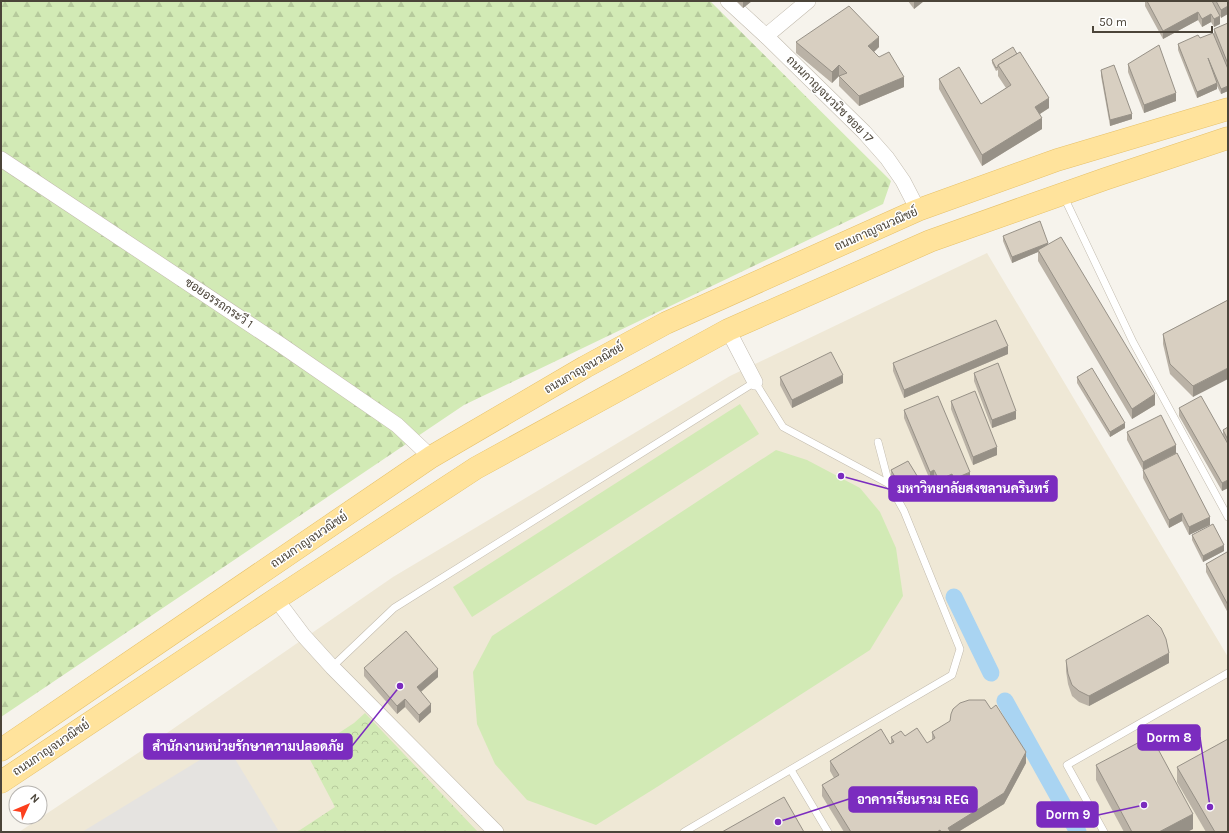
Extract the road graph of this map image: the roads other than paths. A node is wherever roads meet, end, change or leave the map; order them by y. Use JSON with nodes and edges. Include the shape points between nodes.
{"nodes":[{"id":1,"x":728,"y":1,"type":"edge"},
{"id":2,"x":808,"y":1,"type":"edge"},
{"id":3,"x":766,"y":36,"type":"junction"},
{"id":4,"x":1220,"y":111,"type":"edge"},
{"id":5,"x":1226,"y":142,"type":"edge"},
{"id":6,"x":1,"y":159,"type":"edge"},
{"id":7,"x":1062,"y":195,"type":"junction"},
{"id":8,"x":918,"y":210,"type":"junction"},
{"id":9,"x":728,"y":330,"type":"junction"},
{"id":10,"x":755,"y":382,"type":"junction"},
{"id":11,"x":878,"y":442,"type":"dead end"},
{"id":12,"x":431,"y":458,"type":"junction"},
{"id":13,"x":889,"y":484,"type":"junction"},
{"id":14,"x":1225,"y":505,"type":"edge"},
{"id":15,"x":1228,"y":517,"type":"edge"},
{"id":16,"x":257,"y":575,"type":"junction"},
{"id":17,"x":276,"y":599,"type":"junction"},
{"id":18,"x":332,"y":667,"type":"junction"},
{"id":19,"x":1228,"y":673,"type":"edge"},
{"id":20,"x":1,"y":750,"type":"edge"},
{"id":21,"x":791,"y":770,"type":"junction"},
{"id":22,"x":1,"y":782,"type":"edge"},
{"id":23,"x":496,"y":832,"type":"edge"},
{"id":24,"x":684,"y":832,"type":"edge"},
{"id":25,"x":828,"y":832,"type":"edge"},
{"id":26,"x":1104,"y":832,"type":"edge"}],
"edges":[{"from":1,"to":3,"type":"street","name":"ถนนกาญจนวนิช ซอย 17"},
{"from":2,"to":3,"type":"street"},
{"from":3,"to":8,"type":"street","name":"ถนนกาญจนวนิช ซอย 17","via":[[878,147],[903,181]]},
{"from":4,"to":5,"type":"main road"},
{"from":4,"to":8,"type":"main road","name":"ถนนกาญจนวณิชย์","via":[[1057,160]]},
{"from":5,"to":7,"type":"main road","name":"ถนนกาญจนวณิชย์","via":[[1104,179]]},
{"from":6,"to":12,"type":"street","name":"ซอยอรรถกระวี 1","via":[[397,425]]},
{"from":7,"to":9,"type":"main road","name":"ถนนกาญจนวณิชย์","via":[[930,241]]},
{"from":7,"to":14,"type":"lane","via":[[1132,342]]},
{"from":8,"to":12,"type":"main road","name":"ถนนกาญจนวณิชย์","via":[[666,323],[585,367]]},
{"from":9,"to":10,"type":"street"},
{"from":9,"to":17,"type":"main road","name":"ถนนกาญจนวณิชย์","via":[[476,468]]},
{"from":10,"to":13,"type":"lane","via":[[783,426]]},
{"from":10,"to":18,"type":"lane","via":[[394,608]]},
{"from":11,"to":13,"type":"lane"},
{"from":12,"to":16,"type":"main road","name":"ถนนกาญจนวณิชย์"},
{"from":13,"to":21,"type":"lane","via":[[904,511],[960,649],[952,675]]},
{"from":14,"to":15,"type":"lane"},
{"from":16,"to":17,"type":"main road"},
{"from":16,"to":20,"type":"main road","name":"ถนนกาญจนวณิชย์"},
{"from":17,"to":18,"type":"street"},
{"from":17,"to":22,"type":"main road","name":"ถนนกาญจนวณิชย์"},
{"from":18,"to":23,"type":"street"},
{"from":19,"to":26,"type":"lane","via":[[1067,765]]},
{"from":21,"to":24,"type":"lane"},
{"from":21,"to":25,"type":"lane"}]}
